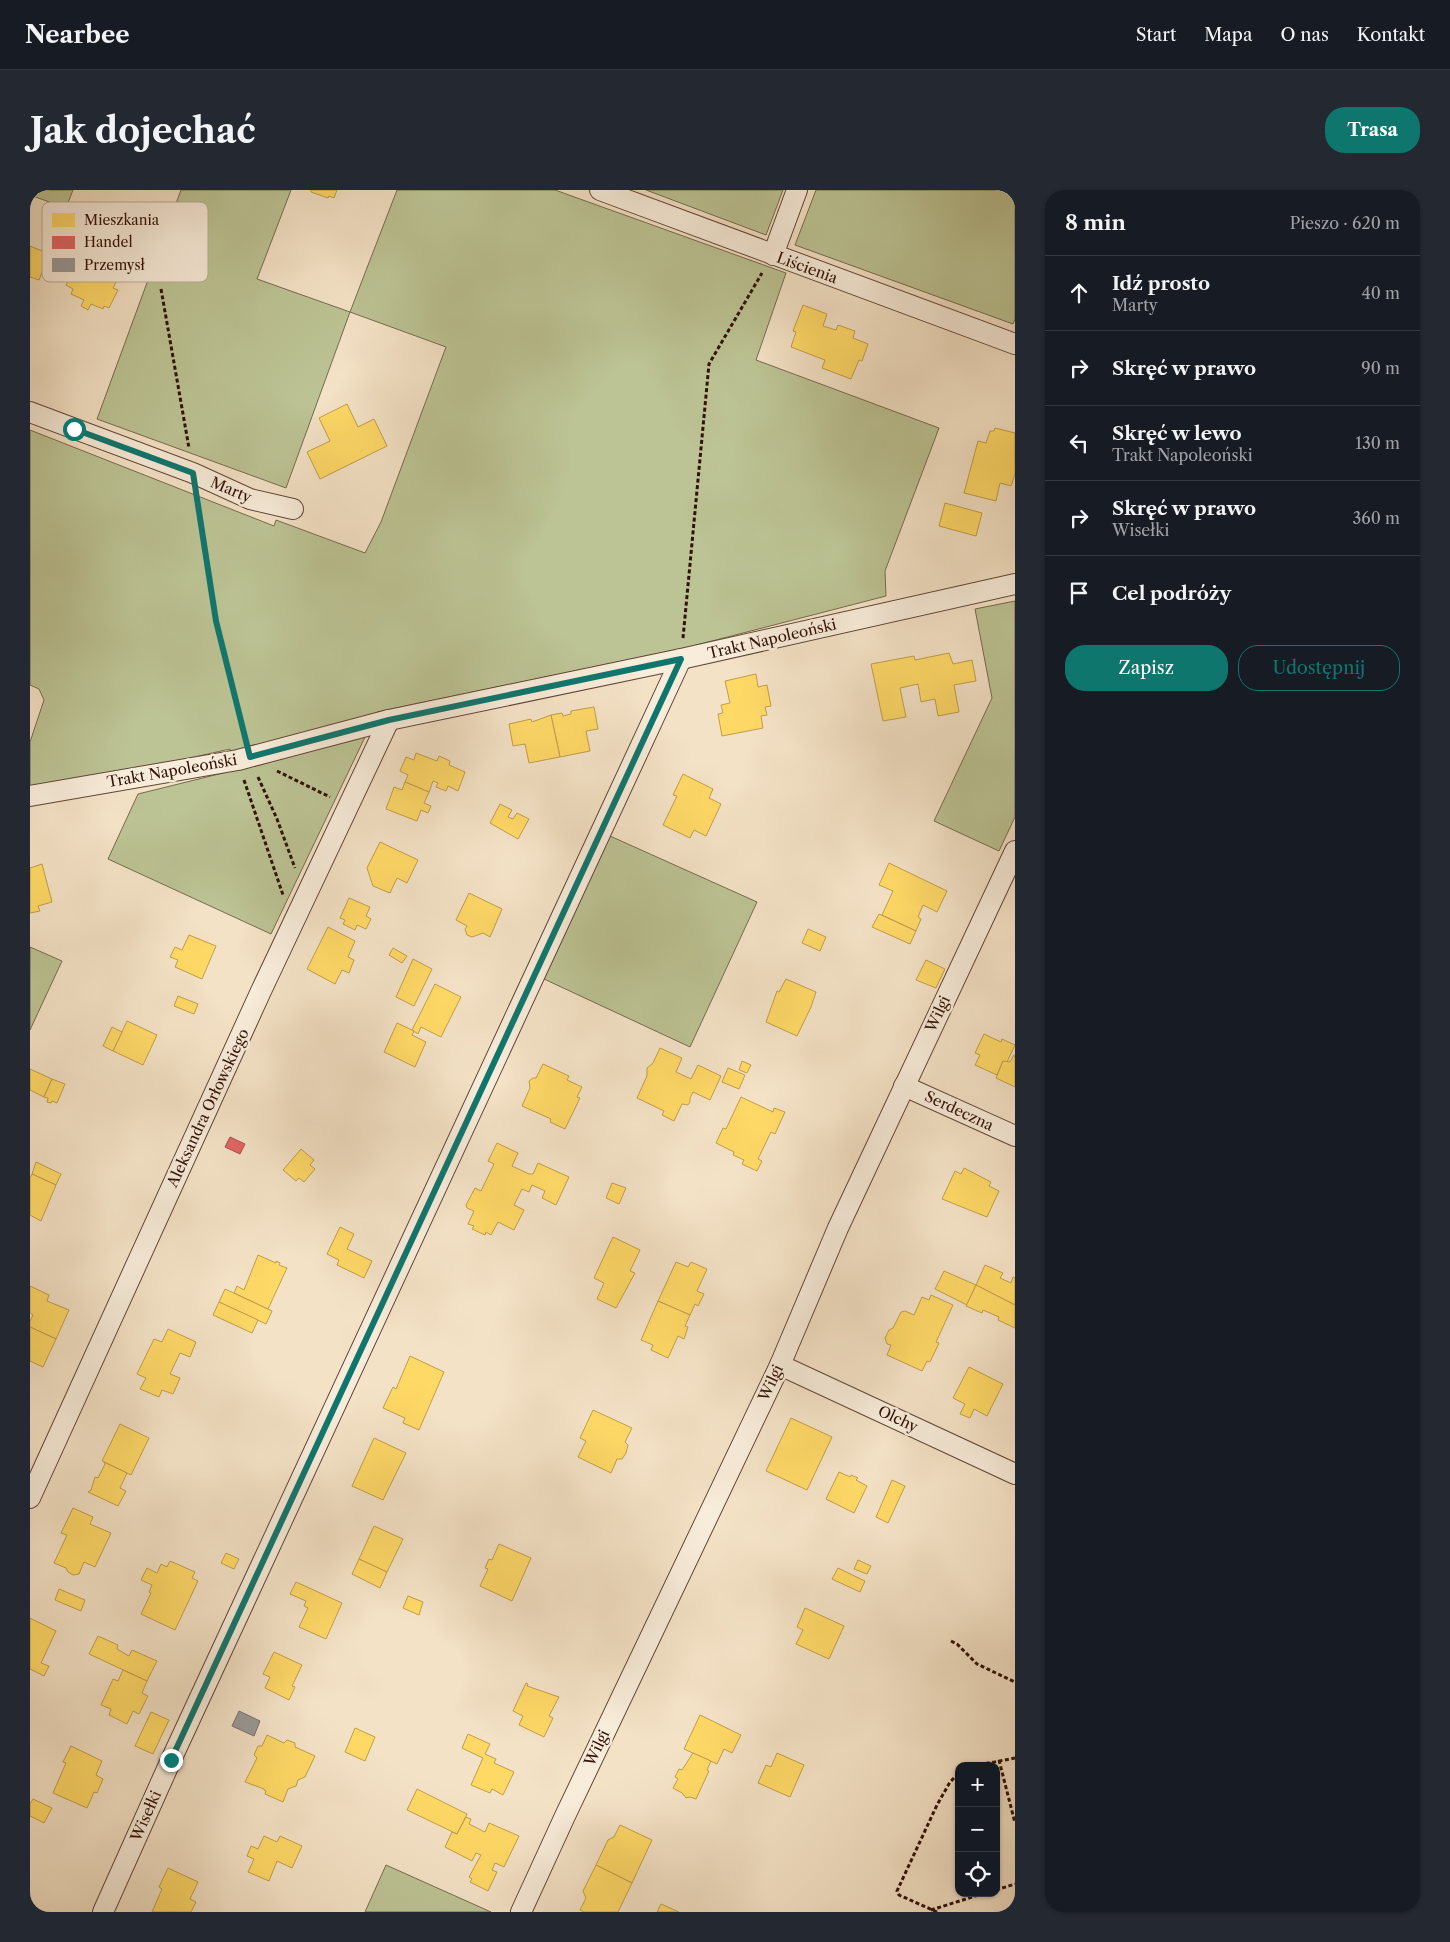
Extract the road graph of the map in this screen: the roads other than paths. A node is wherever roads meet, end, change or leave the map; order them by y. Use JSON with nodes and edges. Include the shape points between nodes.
{"nodes":[{"id":1,"x":600,"y":190,"type":"edge"},
{"id":2,"x":798,"y":190,"type":"edge"},
{"id":3,"x":773,"y":255,"type":"junction"},
{"id":4,"x":1015,"y":344,"type":"edge"},
{"id":5,"x":30,"y":412,"type":"edge"},
{"id":6,"x":293,"y":510,"type":"dead end"},
{"id":7,"x":1015,"y":584,"type":"edge"},
{"id":8,"x":681,"y":659,"type":"junction"},
{"id":9,"x":389,"y":720,"type":"junction"},
{"id":10,"x":30,"y":796,"type":"edge"},
{"id":11,"x":1015,"y":851,"type":"edge"},
{"id":12,"x":904,"y":1086,"type":"junction"},
{"id":13,"x":1015,"y":1136,"type":"edge"},
{"id":14,"x":780,"y":1364,"type":"junction"},
{"id":15,"x":1015,"y":1474,"type":"edge"},
{"id":16,"x":30,"y":1498,"type":"edge"},
{"id":17,"x":103,"y":1912,"type":"edge"},
{"id":18,"x":522,"y":1912,"type":"edge"}],
"edges":[{"from":1,"to":3,"type":"street","name":"Liścienia"},
{"from":2,"to":3,"type":"street"},
{"from":3,"to":4,"type":"street","name":"Liścienia"},
{"from":5,"to":6,"type":"street","name":"Marty","via":[[193,473],[250,499]]},
{"from":7,"to":8,"type":"street","name":"Trakt Napoleoński"},
{"from":8,"to":9,"type":"street","name":"Trakt Napoleoński"},
{"from":8,"to":17,"type":"street","name":"Wisełki"},
{"from":9,"to":10,"type":"street","name":"Trakt Napoleoński","via":[[244,759]]},
{"from":9,"to":16,"type":"street","name":"Aleksandra Orłowskiego"},
{"from":11,"to":12,"type":"street","name":"Wilgi"},
{"from":12,"to":13,"type":"street","name":"Serdeczna"},
{"from":12,"to":14,"type":"street","name":"Wilgi"},
{"from":14,"to":15,"type":"street","name":"Olchy"},
{"from":14,"to":18,"type":"street","name":"Wilgi"}]}
